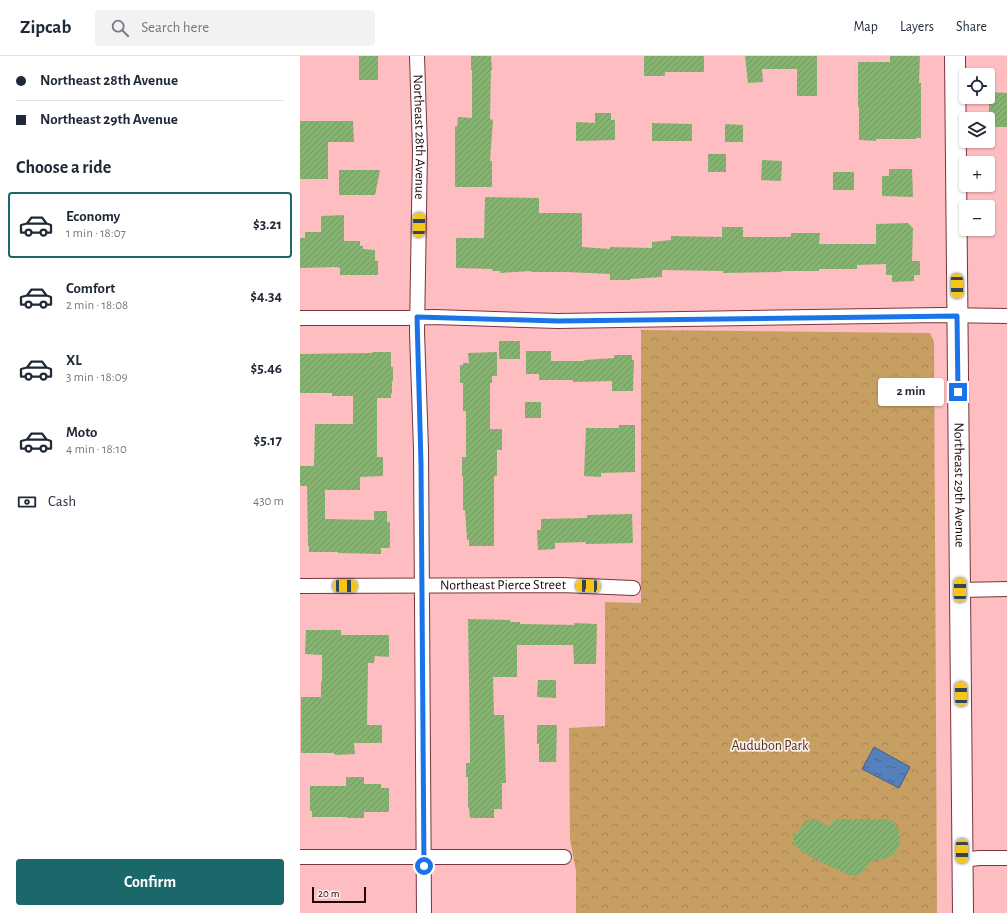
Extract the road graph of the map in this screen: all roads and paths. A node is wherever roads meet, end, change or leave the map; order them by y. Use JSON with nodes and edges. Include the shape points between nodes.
{"nodes":[{"id":1,"x":417,"y":56,"type":"edge"},
{"id":2,"x":955,"y":56,"type":"edge"},
{"id":3,"x":957,"y":316,"type":"junction"},
{"id":4,"x":1007,"y":316,"type":"edge"},
{"id":5,"x":417,"y":317,"type":"junction"},
{"id":6,"x":300,"y":318,"type":"edge"},
{"id":7,"x":422,"y":585,"type":"junction"},
{"id":8,"x":300,"y":586,"type":"edge"},
{"id":9,"x":633,"y":588,"type":"dead end"},
{"id":10,"x":1007,"y":589,"type":"edge"},
{"id":11,"x":960,"y":590,"type":"junction"},
{"id":12,"x":300,"y":857,"type":"edge"},
{"id":13,"x":424,"y":857,"type":"junction"},
{"id":14,"x":564,"y":857,"type":"dead end"},
{"id":15,"x":1007,"y":858,"type":"edge"},
{"id":16,"x":962,"y":860,"type":"junction"},
{"id":17,"x":424,"y":913,"type":"edge"},
{"id":18,"x":962,"y":913,"type":"edge"}],
"edges":[{"from":1,"to":5,"type":"street","name":"Northeast 28th Avenue","via":[[420,150]]},
{"from":2,"to":3,"type":"street","name":"Northeast 29th Avenue"},
{"from":3,"to":4,"type":"street"},
{"from":3,"to":5,"type":"street","via":[[558,321]]},
{"from":3,"to":11,"type":"street","name":"Northeast 29th Avenue"},
{"from":5,"to":6,"type":"street"},
{"from":5,"to":7,"type":"street","name":"Northeast 28th Avenue"},
{"from":7,"to":8,"type":"street","name":"Northeast Pierce Street"},
{"from":7,"to":9,"type":"street","name":"Northeast Pierce Street"},
{"from":7,"to":13,"type":"street","name":"Northeast 28th Avenue"},
{"from":10,"to":11,"type":"street"},
{"from":11,"to":16,"type":"street","name":"Northeast 29th Avenue"},
{"from":12,"to":13,"type":"street"},
{"from":13,"to":14,"type":"street"},
{"from":13,"to":17,"type":"street","name":"Northeast 28th Avenue"},
{"from":15,"to":16,"type":"street"},
{"from":16,"to":18,"type":"street","name":"Northeast 29th Avenue"}]}
